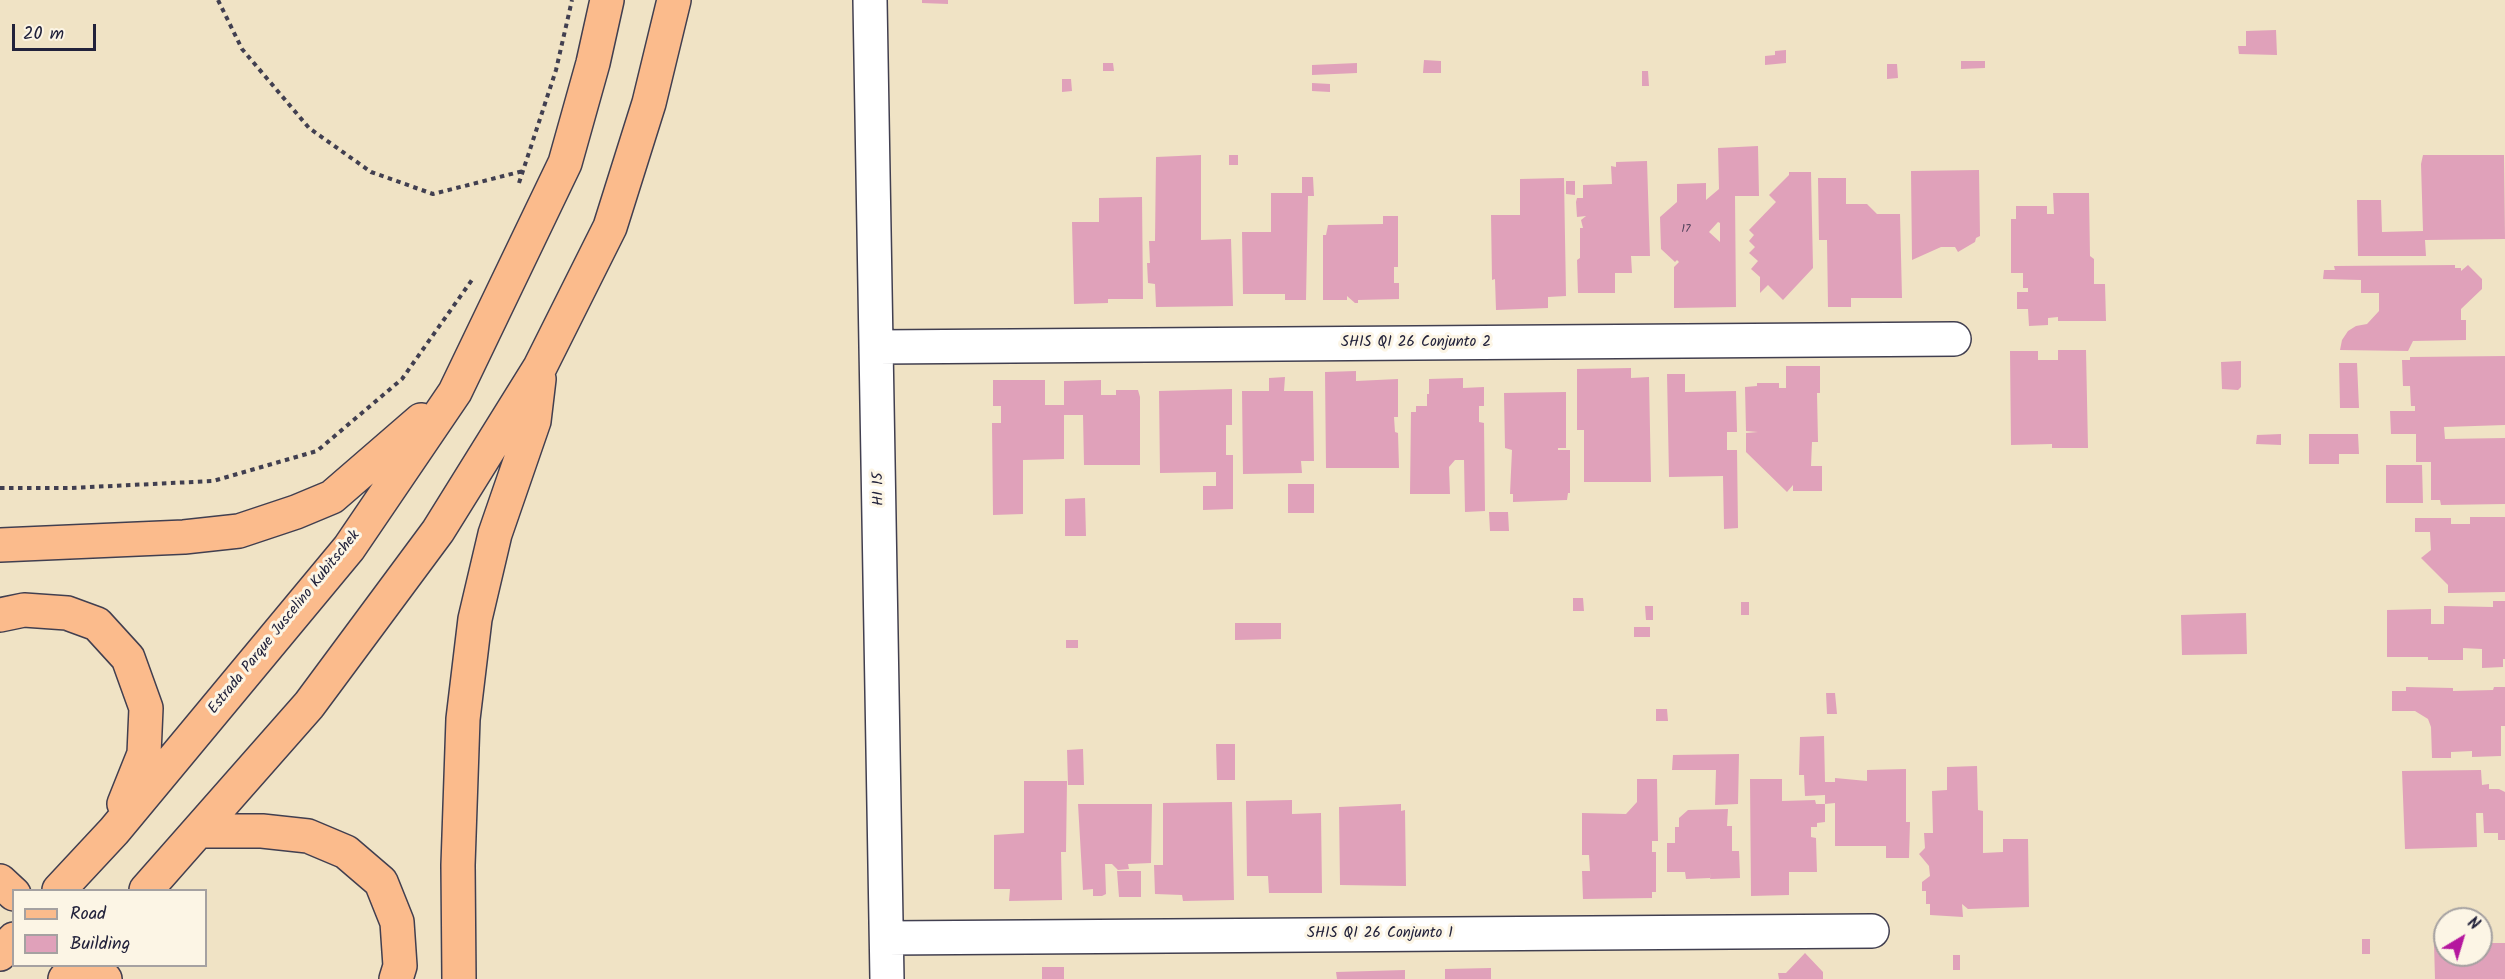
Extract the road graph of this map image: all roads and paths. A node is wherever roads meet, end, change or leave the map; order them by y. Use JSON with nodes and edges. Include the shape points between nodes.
{"nodes":[{"id":1,"x":218,"y":0,"type":"edge"},
{"id":2,"x":572,"y":0,"type":"edge"},
{"id":3,"x":607,"y":0,"type":"edge"},
{"id":4,"x":674,"y":0,"type":"edge"},
{"id":5,"x":870,"y":0,"type":"edge"},
{"id":6,"x":523,"y":171,"type":"junction"},
{"id":7,"x":515,"y":194,"type":"dead end"},
{"id":8,"x":479,"y":270,"type":"dead end"},
{"id":9,"x":1954,"y":339,"type":"dead end"},
{"id":10,"x":878,"y":347,"type":"junction"},
{"id":11,"x":540,"y":367,"type":"junction"},
{"id":12,"x":455,"y":392,"type":"junction"},
{"id":13,"x":0,"y":488,"type":"edge"},
{"id":14,"x":0,"y":545,"type":"edge"},
{"id":15,"x":0,"y":615,"type":"edge"},
{"id":16,"x":114,"y":831,"type":"junction"},
{"id":17,"x":200,"y":831,"type":"junction"},
{"id":18,"x":0,"y":881,"type":"edge"},
{"id":19,"x":60,"y":889,"type":"edge"},
{"id":20,"x":148,"y":889,"type":"edge"},
{"id":21,"x":12,"y":892,"type":"edge"},
{"id":22,"x":1872,"y":931,"type":"dead end"},
{"id":23,"x":887,"y":938,"type":"junction"},
{"id":24,"x":12,"y":941,"type":"edge"},
{"id":25,"x":0,"y":954,"type":"edge"},
{"id":26,"x":76,"y":967,"type":"edge"},
{"id":27,"x":92,"y":967,"type":"edge"},
{"id":28,"x":65,"y":979,"type":"edge"},
{"id":29,"x":105,"y":979,"type":"edge"},
{"id":30,"x":396,"y":979,"type":"edge"},
{"id":31,"x":459,"y":979,"type":"edge"},
{"id":32,"x":888,"y":979,"type":"edge"}],
"edges":[{"from":1,"to":6,"type":"path","via":[[242,50],[309,128],[371,172],[433,194]]},
{"from":2,"to":6,"type":"path"},
{"from":3,"to":12,"type":"main road","name":"Estrada Parque Juscelino Kubitschek","via":[[564,163]]},
{"from":4,"to":11,"type":"main road","via":[[649,103],[610,227]]},
{"from":5,"to":10,"type":"street","name":"HI 15"},
{"from":6,"to":7,"type":"path"},
{"from":8,"to":13,"type":"path","via":[[402,380],[317,451],[213,481]]},
{"from":9,"to":10,"type":"street","name":"SHIS QI 26 Conjunto 2"},
{"from":10,"to":23,"type":"street","name":"HI 15"},
{"from":11,"to":17,"type":"main road","via":[[438,531],[309,705]]},
{"from":11,"to":31,"type":"main road","via":[[534,421],[495,534],[475,619],[463,719]]},
{"from":12,"to":14,"type":"main road","via":[[332,497],[296,513],[239,531],[195,536]]},
{"from":12,"to":16,"type":"main road","name":"Estrada Parque Juscelino Kubitschek","via":[[349,548]]},
{"from":15,"to":16,"type":"main road","via":[[24,610],[77,617],[97,624],[128,658],[146,708],[144,754]]},
{"from":16,"to":19,"type":"main road","name":"Estrada Parque Juscelino Kubitschek"},
{"from":17,"to":20,"type":"main road"},
{"from":17,"to":30,"type":"main road","via":[[308,836],[346,852],[381,882],[397,922],[400,966]]},
{"from":18,"to":21,"type":"main road"},
{"from":22,"to":23,"type":"street","name":"SHIS QI 26 Conjunto 1"},
{"from":23,"to":32,"type":"street","name":"HI 15"},
{"from":24,"to":25,"type":"main road"},
{"from":26,"to":28,"type":"main road"},
{"from":27,"to":29,"type":"main road"}]}
